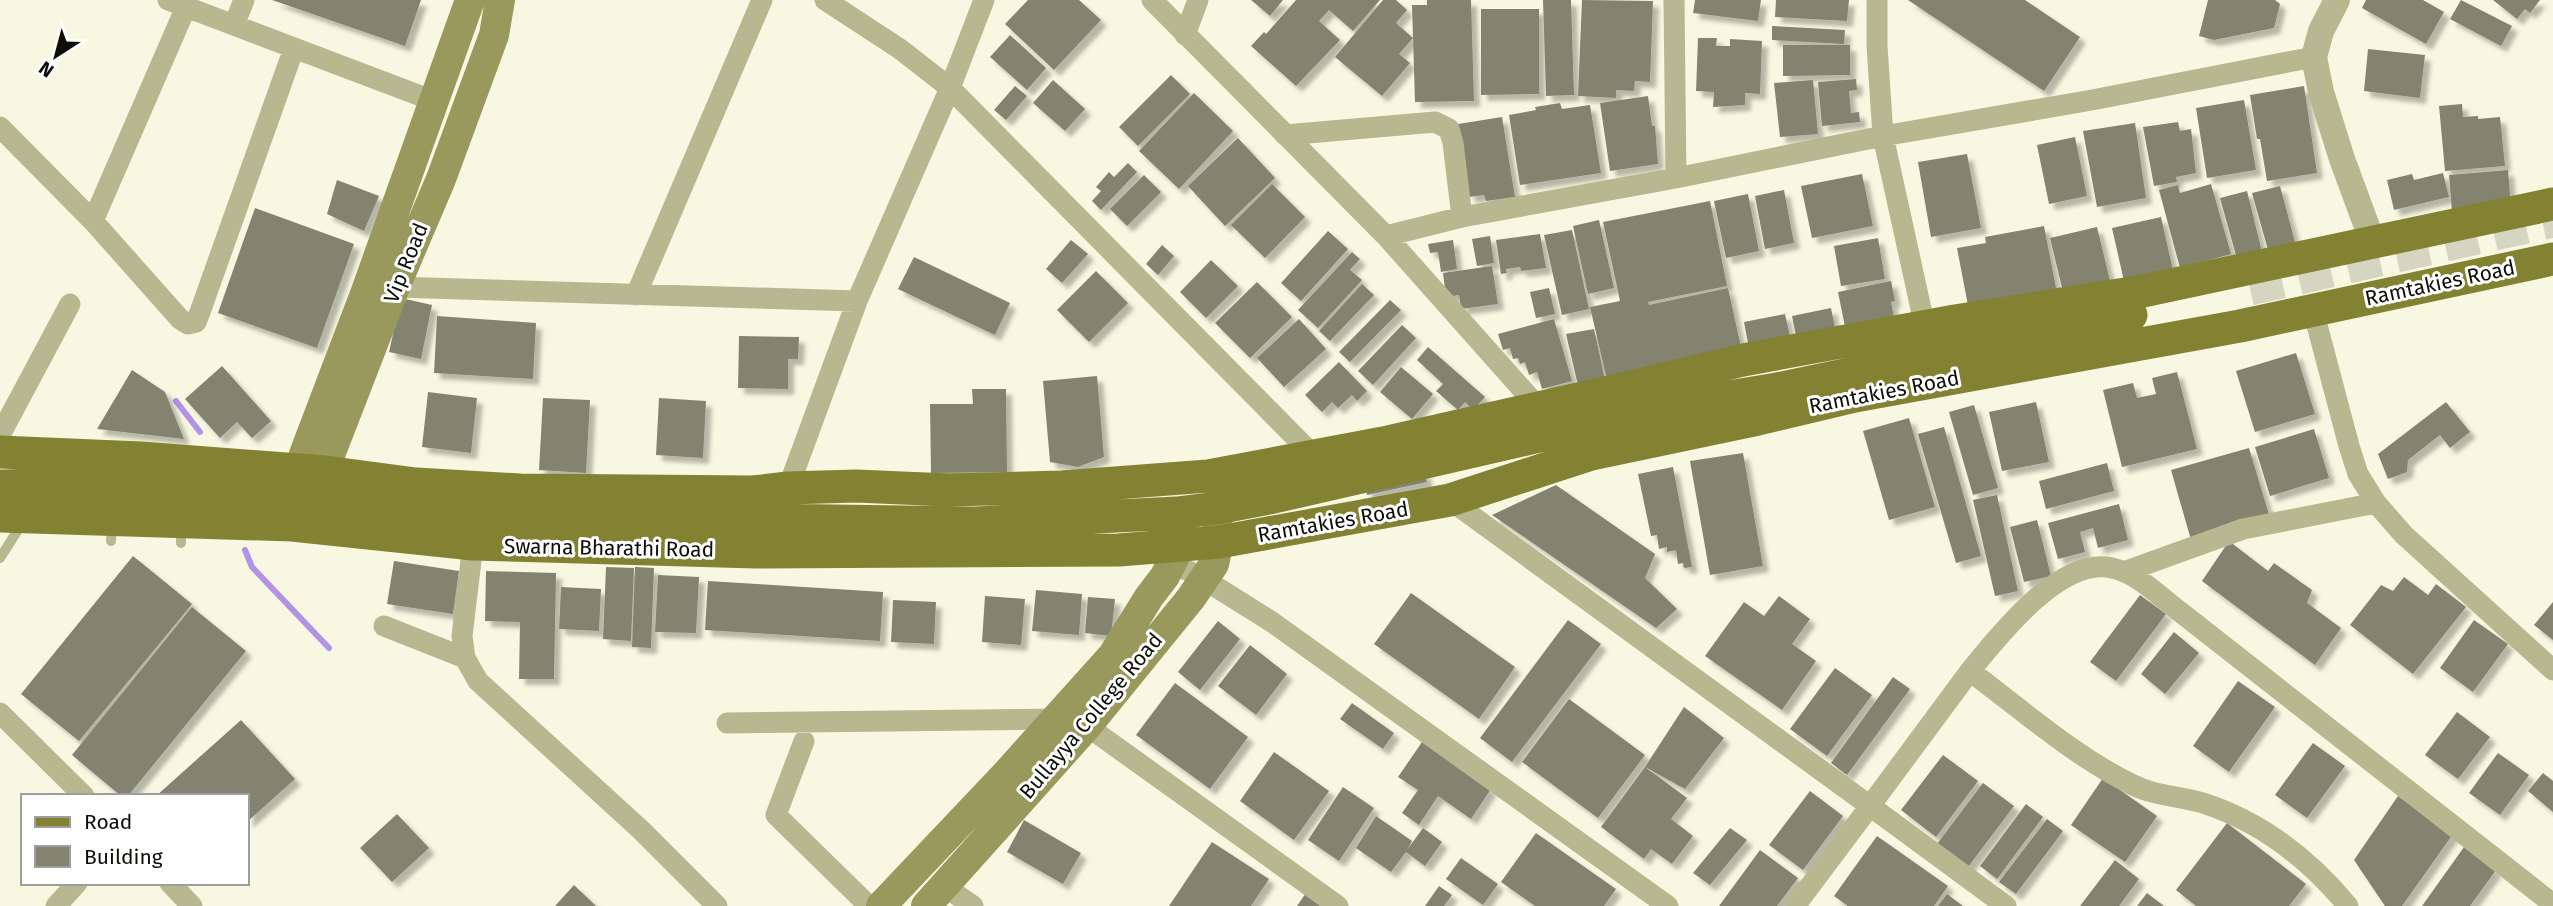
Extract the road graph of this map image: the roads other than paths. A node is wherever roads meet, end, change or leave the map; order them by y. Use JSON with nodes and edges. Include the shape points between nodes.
{"nodes":[{"id":1,"x":244,"y":0,"type":"edge"},
{"id":2,"x":470,"y":0,"type":"edge"},
{"id":3,"x":500,"y":0,"type":"edge"},
{"id":4,"x":762,"y":0,"type":"edge"},
{"id":5,"x":825,"y":0,"type":"edge"},
{"id":6,"x":984,"y":0,"type":"edge"},
{"id":7,"x":1152,"y":0,"type":"edge"},
{"id":8,"x":1198,"y":0,"type":"edge"},
{"id":9,"x":1674,"y":0,"type":"edge"},
{"id":10,"x":1877,"y":0,"type":"edge"},
{"id":11,"x":2334,"y":1,"type":"edge"},
{"id":12,"x":177,"y":4,"type":"edge"},
{"id":13,"x":234,"y":25,"type":"junction"},
{"id":14,"x":1185,"y":35,"type":"junction"},
{"id":15,"x":294,"y":48,"type":"junction"},
{"id":16,"x":2314,"y":57,"type":"junction"},
{"id":17,"x":950,"y":88,"type":"junction"},
{"id":18,"x":434,"y":101,"type":"junction"},
{"id":19,"x":0,"y":127,"type":"edge"},
{"id":20,"x":1285,"y":135,"type":"junction"},
{"id":21,"x":1883,"y":136,"type":"junction"},
{"id":22,"x":1676,"y":178,"type":"junction"},
{"id":23,"x":2553,"y":204,"type":"edge"},
{"id":24,"x":1462,"y":217,"type":"junction"},
{"id":25,"x":93,"y":221,"type":"junction"},
{"id":26,"x":1386,"y":236,"type":"junction"},
{"id":27,"x":2374,"y":243,"type":"junction"},
{"id":28,"x":2553,"y":259,"type":"edge"},
{"id":29,"x":395,"y":287,"type":"junction"},
{"id":30,"x":2211,"y":287,"type":"junction"},
{"id":31,"x":636,"y":295,"type":"junction"},
{"id":32,"x":857,"y":301,"type":"junction"},
{"id":33,"x":70,"y":304,"type":"dead end"},
{"id":34,"x":2313,"y":310,"type":"junction"},
{"id":35,"x":1925,"y":327,"type":"junction"},
{"id":36,"x":2212,"y":331,"type":"junction"},
{"id":37,"x":1538,"y":407,"type":"junction"},
{"id":38,"x":0,"y":435,"type":"edge"},
{"id":39,"x":0,"y":452,"type":"edge"},
{"id":40,"x":1313,"y":455,"type":"junction"},
{"id":41,"x":0,"y":485,"type":"edge"},
{"id":42,"x":788,"y":488,"type":"junction"},
{"id":43,"x":308,"y":498,"type":"junction"},
{"id":44,"x":1450,"y":500,"type":"junction"},
{"id":45,"x":2376,"y":503,"type":"junction"},
{"id":46,"x":1217,"y":509,"type":"junction"},
{"id":47,"x":1177,"y":513,"type":"junction"},
{"id":48,"x":13,"y":516,"type":"edge"},
{"id":49,"x":1219,"y":542,"type":"junction"},
{"id":50,"x":473,"y":544,"type":"junction"},
{"id":51,"x":1176,"y":554,"type":"junction"},
{"id":52,"x":0,"y":558,"type":"edge"},
{"id":53,"x":2124,"y":572,"type":"junction"},
{"id":54,"x":1205,"y":580,"type":"junction"},
{"id":55,"x":384,"y":626,"type":"dead end"},
{"id":56,"x":465,"y":658,"type":"junction"},
{"id":57,"x":2553,"y":670,"type":"edge"},
{"id":58,"x":1970,"y":671,"type":"junction"},
{"id":59,"x":0,"y":713,"type":"edge"},
{"id":60,"x":1056,"y":719,"type":"junction"},
{"id":61,"x":727,"y":723,"type":"dead end"},
{"id":62,"x":1087,"y":726,"type":"junction"},
{"id":63,"x":804,"y":741,"type":"dead end"},
{"id":64,"x":82,"y":794,"type":"edge"},
{"id":65,"x":1870,"y":806,"type":"junction"},
{"id":66,"x":75,"y":885,"type":"edge"},
{"id":67,"x":172,"y":885,"type":"edge"},
{"id":68,"x":935,"y":896,"type":"edge"},
{"id":69,"x":2553,"y":904,"type":"edge"},
{"id":70,"x":56,"y":906,"type":"edge"},
{"id":71,"x":192,"y":906,"type":"edge"},
{"id":72,"x":717,"y":906,"type":"edge"},
{"id":73,"x":869,"y":906,"type":"edge"},
{"id":74,"x":881,"y":906,"type":"edge"},
{"id":75,"x":974,"y":906,"type":"edge"},
{"id":76,"x":1338,"y":906,"type":"edge"},
{"id":77,"x":1668,"y":906,"type":"edge"},
{"id":78,"x":1795,"y":906,"type":"edge"},
{"id":79,"x":2006,"y":906,"type":"edge"},
{"id":80,"x":2348,"y":906,"type":"edge"}],
"edges":[{"from":1,"to":13,"type":"street"},
{"from":2,"to":18,"type":"main road","name":"Vip Road"},
{"from":3,"to":29,"type":"main road","name":"Vip Road","via":[[490,47]]},
{"from":4,"to":31,"type":"street"},
{"from":5,"to":17,"type":"street"},
{"from":6,"to":17,"type":"street"},
{"from":7,"to":14,"type":"street"},
{"from":8,"to":14,"type":"street"},
{"from":9,"to":22,"type":"street"},
{"from":10,"to":21,"type":"street"},
{"from":11,"to":16,"type":"street"},
{"from":12,"to":13,"type":"street"},
{"from":12,"to":25,"type":"street"},
{"from":13,"to":15,"type":"street"},
{"from":14,"to":20,"type":"street"},
{"from":15,"to":18,"type":"street"},
{"from":15,"to":25,"type":"street","via":[[196,322],[180,319]]},
{"from":16,"to":21,"type":"street"},
{"from":16,"to":27,"type":"street","via":[[2342,159]]},
{"from":17,"to":32,"type":"street"},
{"from":17,"to":40,"type":"street"},
{"from":18,"to":43,"type":"main road","name":"Vip Road","via":[[303,454]]},
{"from":19,"to":25,"type":"street"},
{"from":20,"to":24,"type":"street","via":[[1435,122],[1449,129],[1453,143]]},
{"from":20,"to":26,"type":"street"},
{"from":21,"to":22,"type":"street"},
{"from":21,"to":35,"type":"street"},
{"from":22,"to":24,"type":"street"},
{"from":23,"to":27,"type":"main road"},
{"from":24,"to":26,"type":"street"},
{"from":26,"to":37,"type":"street"},
{"from":27,"to":30,"type":"main road"},
{"from":28,"to":34,"type":"main road","name":"Ramtakies Road"},
{"from":29,"to":31,"type":"street"},
{"from":29,"to":43,"type":"main road","name":"Vip Road"},
{"from":30,"to":35,"type":"main road","via":[[2110,297]]},
{"from":30,"to":36,"type":"main road","via":[[2253,294]]},
{"from":30,"to":46,"type":"main road","via":[[1777,389],[1662,408]]},
{"from":31,"to":32,"type":"street"},
{"from":32,"to":42,"type":"street"},
{"from":33,"to":38,"type":"street"},
{"from":34,"to":36,"type":"main road","name":"Ramtakies Road"},
{"from":34,"to":45,"type":"street","via":[[2358,474]]},
{"from":35,"to":37,"type":"main road","via":[[1743,360]]},
{"from":36,"to":44,"type":"main road","name":"Ramtakies Road","via":[[1854,396],[1591,454]]},
{"from":37,"to":40,"type":"main road"},
{"from":39,"to":43,"type":"main road","via":[[141,458]]},
{"from":40,"to":42,"type":"main road","via":[[1208,476],[1062,487]]},
{"from":41,"to":43,"type":"main road"},
{"from":42,"to":43,"type":"main road","via":[[753,492],[520,490],[416,484]]},
{"from":43,"to":47,"type":"main road","via":[[397,509],[788,521],[976,523]]},
{"from":43,"to":48,"type":"main road","name":"Swarna Bharathi Road","via":[[181,532],[112,530]]},
{"from":43,"to":50,"type":"main road","name":"Swarna Bharathi Road"},
{"from":44,"to":49,"type":"main road","name":"Ramtakies Road"},
{"from":44,"to":65,"type":"street"},
{"from":45,"to":53,"type":"street","via":[[2243,529]]},
{"from":45,"to":57,"type":"street","via":[[2403,535]]},
{"from":46,"to":47,"type":"main road"},
{"from":46,"to":49,"type":"main road","name":"Bullayya College Road"},
{"from":47,"to":51,"type":"main road"},
{"from":48,"to":52,"type":"lane"},
{"from":49,"to":51,"type":"main road","name":"Swarna Bharathi Road"},
{"from":49,"to":54,"type":"main road","name":"Bullayya College Road"},
{"from":50,"to":51,"type":"main road","name":"Swarna Bharathi Road","via":[[756,552]]},
{"from":50,"to":56,"type":"street","via":[[462,636]]},
{"from":51,"to":54,"type":"street"},
{"from":51,"to":60,"type":"main road","name":"Bullayya College Road","via":[[1112,655]]},
{"from":53,"to":58,"type":"street","via":[[2094,567],[2052,586],[2011,622]]},
{"from":53,"to":69,"type":"street"},
{"from":54,"to":62,"type":"main road","name":"Bullayya College Road"},
{"from":54,"to":77,"type":"street","via":[[1311,649]]},
{"from":55,"to":56,"type":"street"},
{"from":56,"to":72,"type":"street","via":[[478,681]]},
{"from":58,"to":65,"type":"street"},
{"from":58,"to":80,"type":"street","via":[[2105,770],[2157,795],[2224,810],[2278,839]]},
{"from":59,"to":64,"type":"street"},
{"from":60,"to":61,"type":"street"},
{"from":60,"to":74,"type":"main road","name":"Bullayya College Road"},
{"from":62,"to":68,"type":"main road","name":"Bullayya College Road"},
{"from":62,"to":76,"type":"street"},
{"from":63,"to":73,"type":"street","via":[[776,816]]},
{"from":65,"to":78,"type":"street"},
{"from":65,"to":79,"type":"street"},
{"from":66,"to":70,"type":"street"},
{"from":67,"to":71,"type":"street"},
{"from":68,"to":75,"type":"street"}]}
